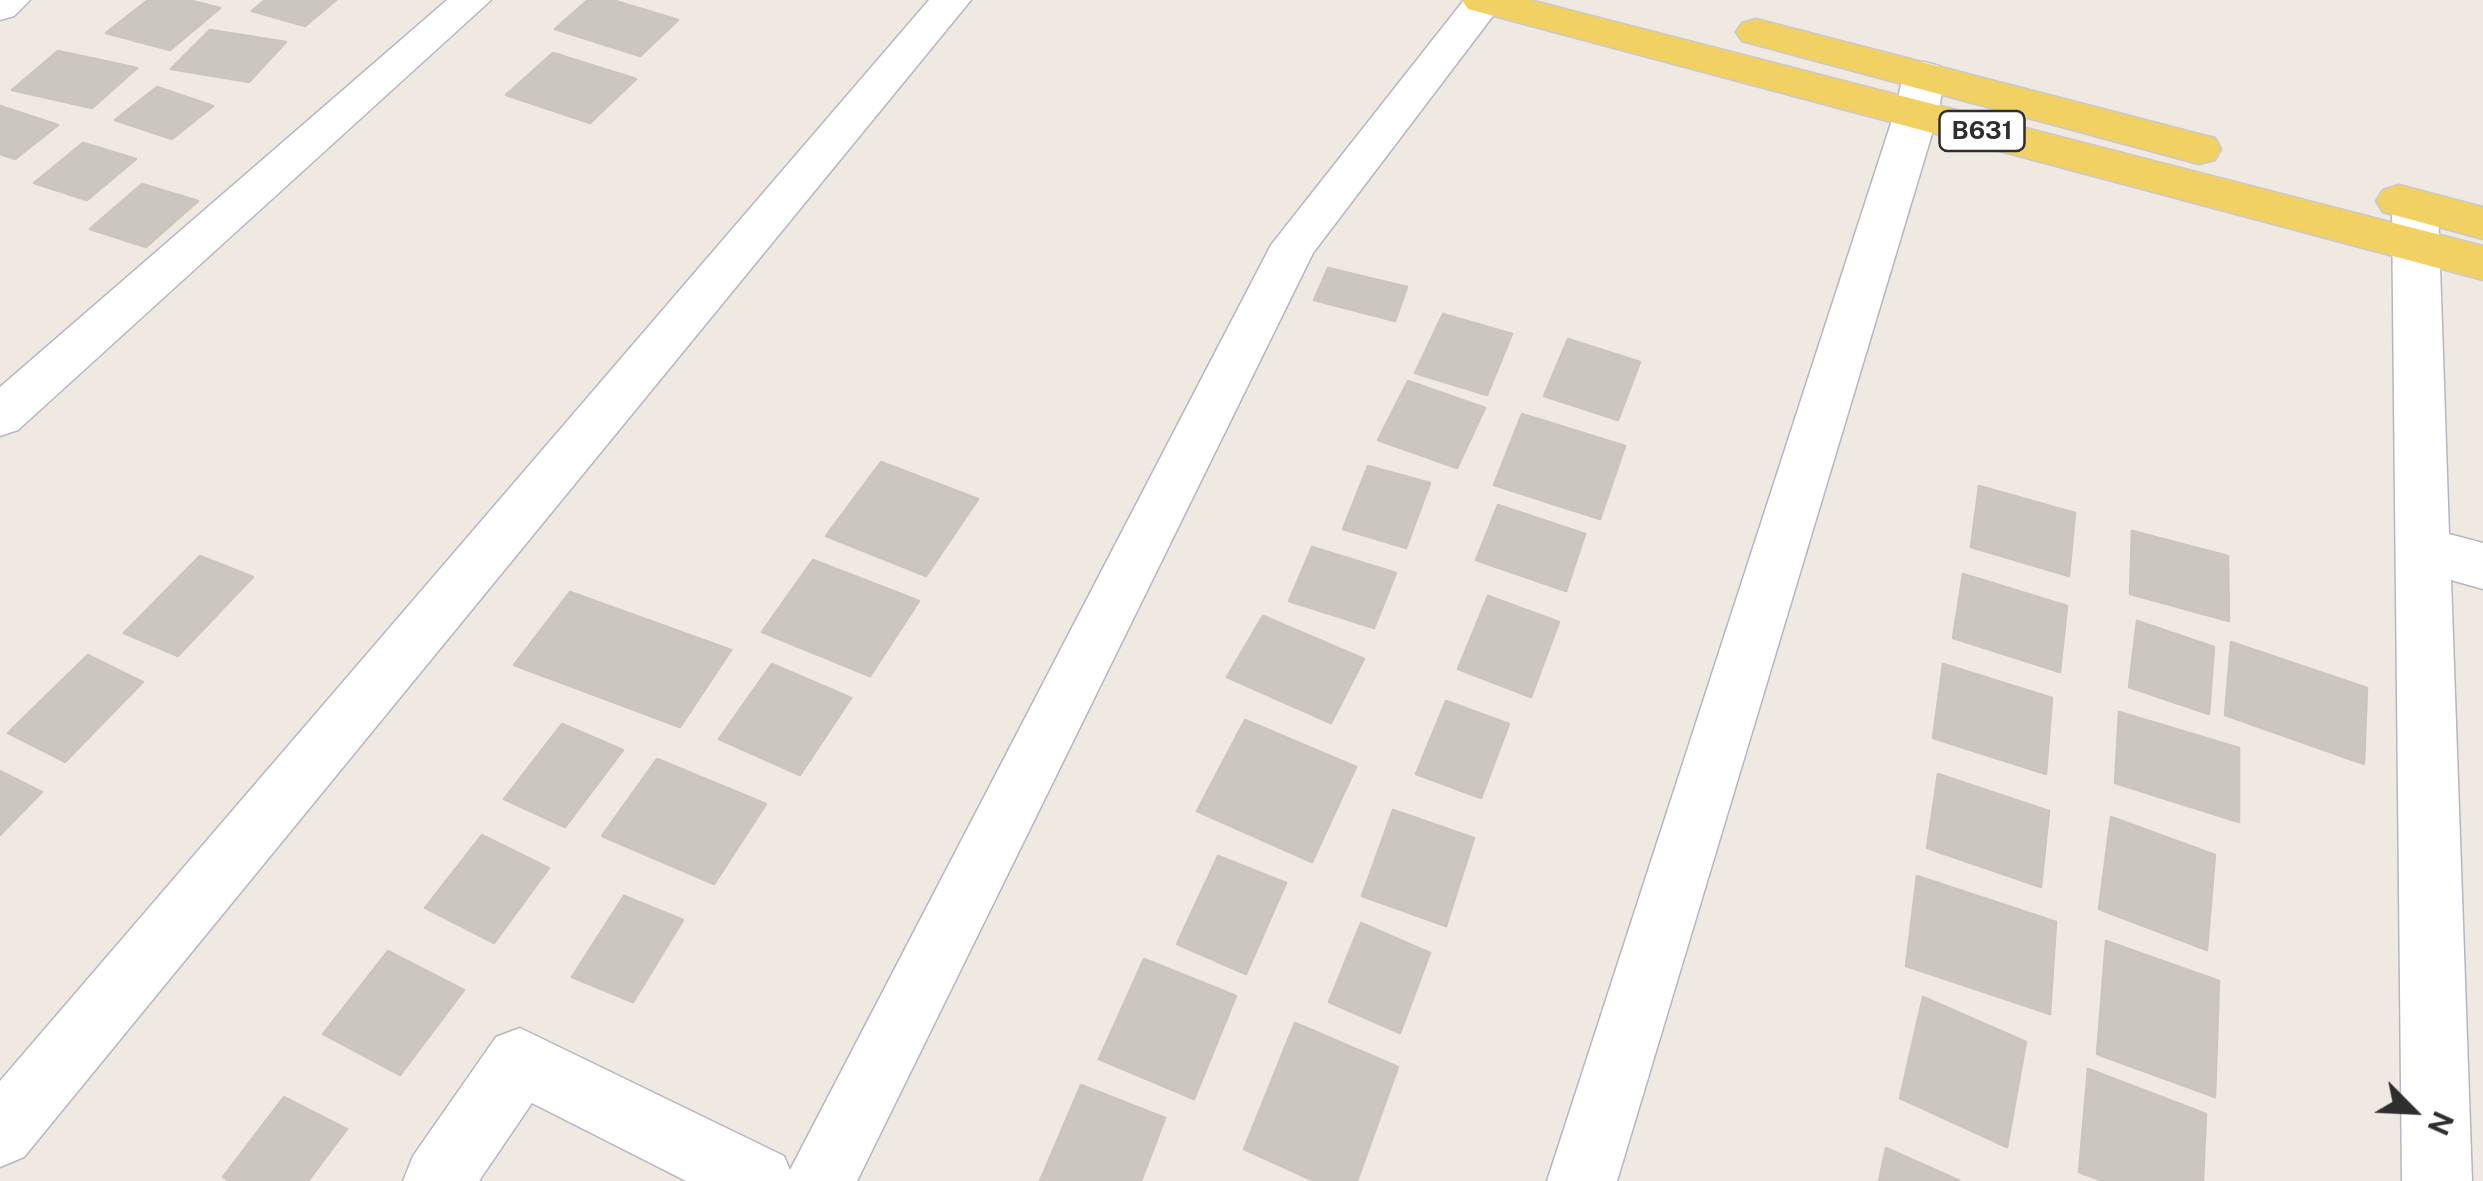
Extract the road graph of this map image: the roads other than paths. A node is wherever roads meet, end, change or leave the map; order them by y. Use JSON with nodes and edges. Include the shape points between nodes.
{"nodes":[{"id":1,"x":10,"y":0,"type":"edge"},
{"id":2,"x":470,"y":0,"type":"edge"},
{"id":3,"x":951,"y":0,"type":"edge"},
{"id":4,"x":1484,"y":0,"type":"edge"},
{"id":5,"x":1632,"y":0,"type":"edge"},
{"id":6,"x":0,"y":7,"type":"edge"},
{"id":7,"x":1920,"y":95,"type":"junction"},
{"id":8,"x":2483,"y":223,"type":"edge"},
{"id":9,"x":2416,"y":226,"type":"junction"},
{"id":10,"x":2483,"y":263,"type":"edge"},
{"id":11,"x":0,"y":416,"type":"edge"},
{"id":12,"x":2422,"y":548,"type":"junction"},
{"id":13,"x":2483,"y":566,"type":"edge"},
{"id":14,"x":0,"y":1132,"type":"edge"},
{"id":15,"x":438,"y":1181,"type":"edge"},
{"id":16,"x":759,"y":1181,"type":"edge"},
{"id":17,"x":820,"y":1181,"type":"edge"},
{"id":18,"x":1582,"y":1181,"type":"edge"},
{"id":19,"x":2437,"y":1181,"type":"edge"}],
"edges":[{"from":1,"to":6,"type":"street"},
{"from":2,"to":11,"type":"street"},
{"from":3,"to":14,"type":"street"},
{"from":4,"to":7,"type":"main road","number":"B631"},
{"from":4,"to":17,"type":"street","via":[[1294,245]]},
{"from":5,"to":7,"type":"main road","number":"B631"},
{"from":7,"to":9,"type":"main road","number":"B631"},
{"from":7,"to":18,"type":"street"},
{"from":8,"to":9,"type":"main road","number":"B631"},
{"from":9,"to":10,"type":"main road","number":"B631"},
{"from":9,"to":12,"type":"street"},
{"from":12,"to":13,"type":"street"},
{"from":12,"to":19,"type":"street"},
{"from":15,"to":16,"type":"street","via":[[520,1062]]}]}
